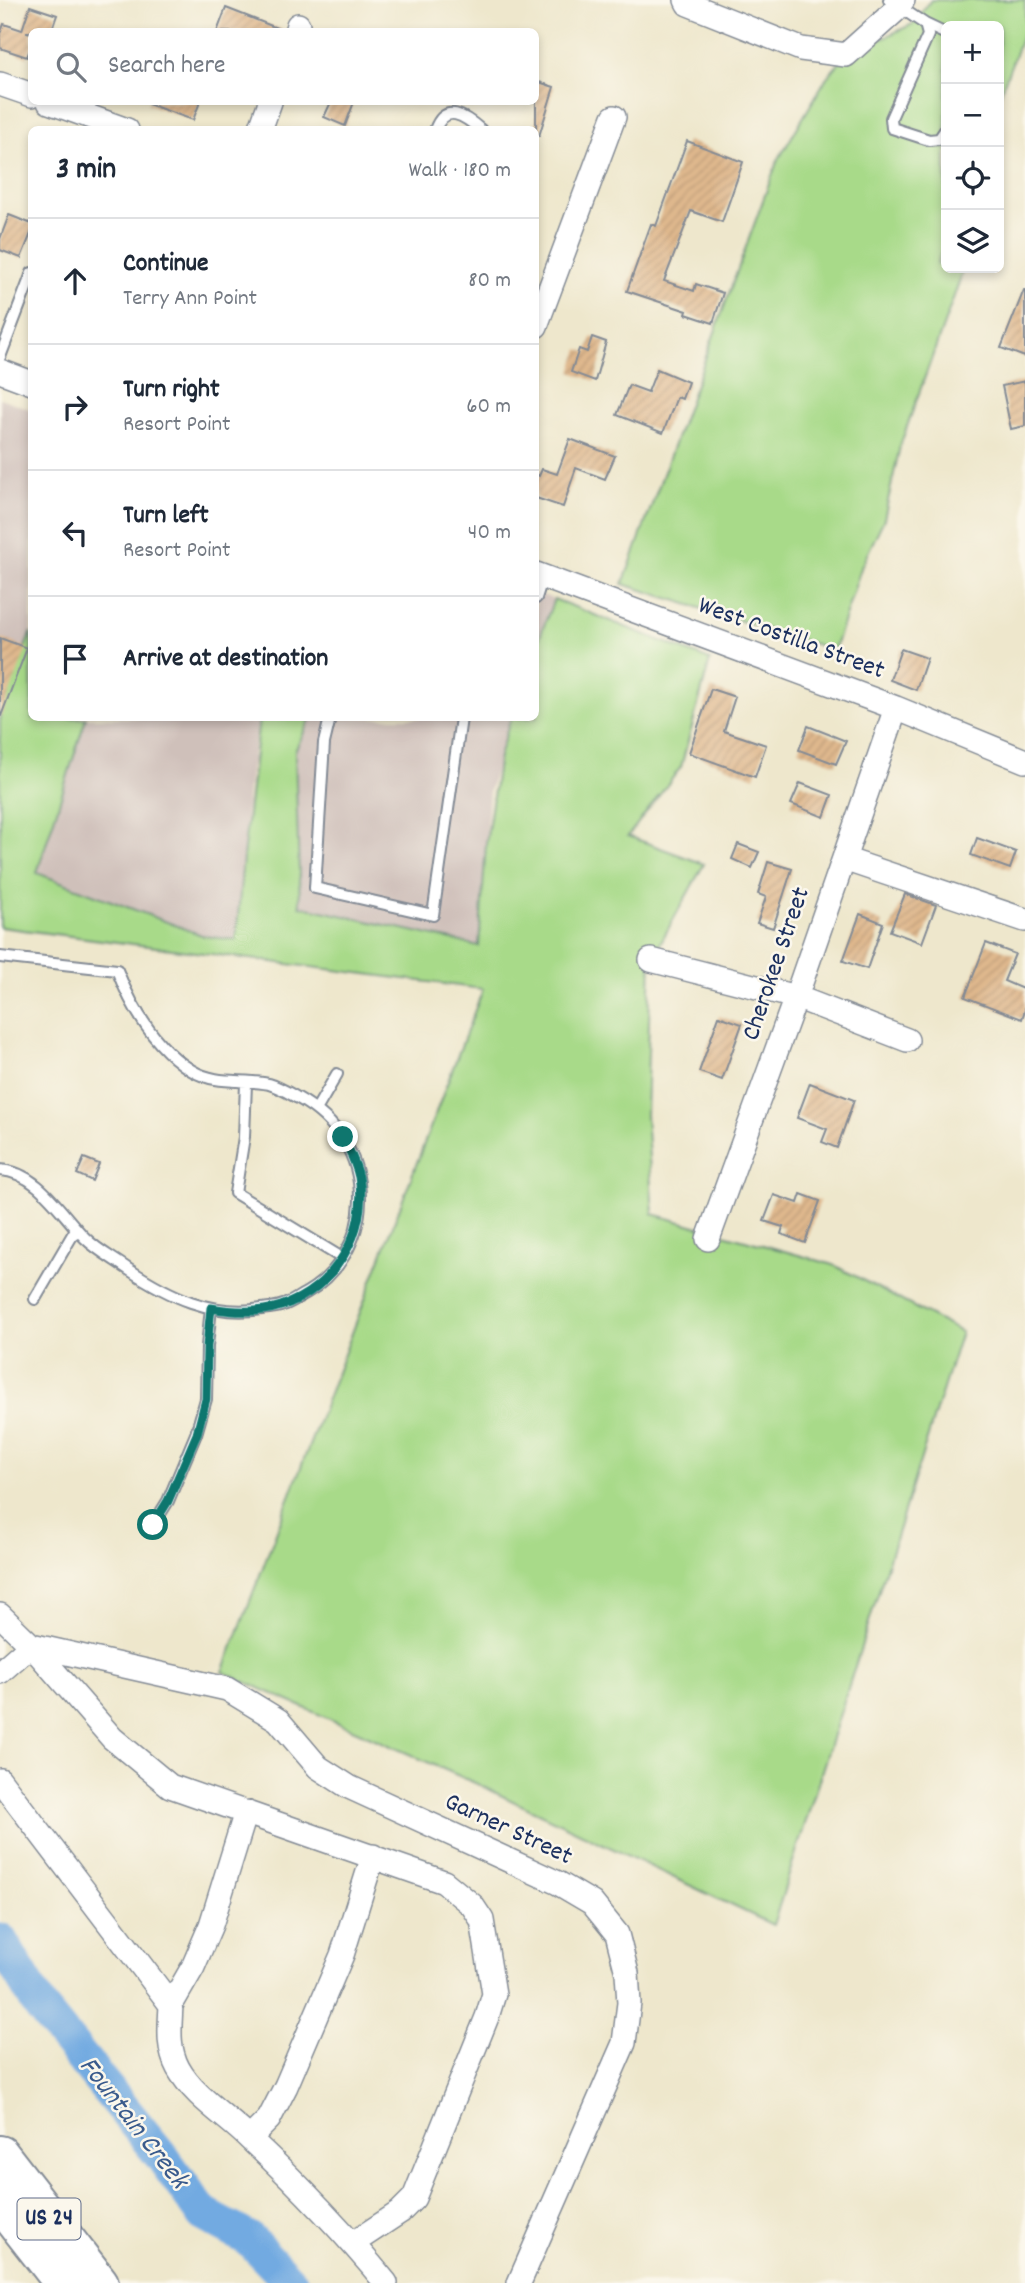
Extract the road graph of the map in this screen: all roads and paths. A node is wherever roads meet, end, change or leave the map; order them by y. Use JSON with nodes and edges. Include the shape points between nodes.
{"nodes":[{"id":1,"x":686,"y":0,"type":"edge"},
{"id":2,"x":896,"y":3,"type":"edge"},
{"id":3,"x":925,"y":24,"type":"junction"},
{"id":4,"x":941,"y":32,"type":"edge"},
{"id":5,"x":0,"y":84,"type":"edge"},
{"id":6,"x":28,"y":94,"type":"edge"},
{"id":7,"x":55,"y":105,"type":"edge"},
{"id":8,"x":269,"y":105,"type":"edge"},
{"id":9,"x":614,"y":117,"type":"dead end"},
{"id":10,"x":90,"y":123,"type":"edge"},
{"id":11,"x":261,"y":126,"type":"edge"},
{"id":12,"x":436,"y":126,"type":"edge"},
{"id":13,"x":476,"y":126,"type":"edge"},
{"id":14,"x":941,"y":136,"type":"edge"},
{"id":15,"x":545,"y":272,"type":"edge"},
{"id":16,"x":28,"y":284,"type":"edge"},
{"id":17,"x":539,"y":308,"type":"edge"},
{"id":18,"x":0,"y":357,"type":"edge"},
{"id":19,"x":0,"y":371,"type":"edge"},
{"id":20,"x":28,"y":382,"type":"edge"},
{"id":21,"x":539,"y":583,"type":"edge"},
{"id":22,"x":896,"y":708,"type":"junction"},
{"id":23,"x":329,"y":721,"type":"edge"},
{"id":24,"x":461,"y":721,"type":"edge"},
{"id":25,"x":1025,"y":761,"type":"edge"},
{"id":26,"x":844,"y":859,"type":"junction"},
{"id":27,"x":1025,"y":920,"type":"edge"},
{"id":28,"x":0,"y":957,"type":"edge"},
{"id":29,"x":651,"y":960,"type":"dead end"},
{"id":30,"x":796,"y":997,"type":"junction"},
{"id":31,"x":907,"y":1040,"type":"dead end"},
{"id":32,"x":337,"y":1074,"type":"dead end"},
{"id":33,"x":246,"y":1083,"type":"junction"},
{"id":34,"x":316,"y":1110,"type":"junction"},
{"id":35,"x":0,"y":1170,"type":"edge"},
{"id":36,"x":76,"y":1229,"type":"junction"},
{"id":37,"x":708,"y":1239,"type":"dead end"},
{"id":38,"x":342,"y":1258,"type":"junction"},
{"id":39,"x":35,"y":1299,"type":"dead end"},
{"id":40,"x":211,"y":1308,"type":"junction"},
{"id":41,"x":153,"y":1525,"type":"dead end"},
{"id":42,"x":0,"y":1615,"type":"edge"},
{"id":43,"x":32,"y":1645,"type":"junction"},
{"id":44,"x":0,"y":1672,"type":"edge"},
{"id":45,"x":0,"y":1780,"type":"edge"},
{"id":46,"x":246,"y":1812,"type":"junction"},
{"id":47,"x":373,"y":1856,"type":"junction"},
{"id":48,"x":171,"y":2005,"type":"junction"},
{"id":49,"x":250,"y":2138,"type":"junction"},
{"id":50,"x":0,"y":2155,"type":"edge"},
{"id":51,"x":0,"y":2200,"type":"edge"},
{"id":52,"x":353,"y":2243,"type":"junction"},
{"id":53,"x":64,"y":2283,"type":"edge"},
{"id":54,"x":99,"y":2283,"type":"edge"},
{"id":55,"x":386,"y":2283,"type":"edge"},
{"id":56,"x":519,"y":2283,"type":"edge"}],
"edges":[{"from":1,"to":2,"type":"street","via":[[801,49],[846,55]]},
{"from":2,"to":3,"type":"lane"},
{"from":3,"to":4,"type":"lane"},
{"from":3,"to":14,"type":"lane","via":[[928,35],[891,118],[892,128],[929,140]]},
{"from":5,"to":6,"type":"street"},
{"from":7,"to":10,"type":"street"},
{"from":8,"to":11,"type":"street"},
{"from":9,"to":15,"type":"street"},
{"from":12,"to":13,"type":"lane","via":[[446,114],[460,114]]},
{"from":15,"to":17,"type":"street"},
{"from":16,"to":18,"type":"lane"},
{"from":19,"to":20,"type":"street"},
{"from":21,"to":22,"type":"street","name":"West Costilla Street"},
{"from":22,"to":25,"type":"street","name":"West Costilla Street"},
{"from":22,"to":26,"type":"street","name":"Cherokee Street"},
{"from":23,"to":24,"type":"lane","via":[[315,888],[433,915]]},
{"from":26,"to":27,"type":"street"},
{"from":26,"to":30,"type":"street","name":"Cherokee Street"},
{"from":28,"to":33,"type":"lane","via":[[117,970],[168,1054],[211,1079]]},
{"from":29,"to":30,"type":"street"},
{"from":30,"to":31,"type":"street"},
{"from":30,"to":37,"type":"street","name":"Cherokee Street"},
{"from":32,"to":34,"type":"lane"},
{"from":33,"to":34,"type":"lane","via":[[284,1090]]},
{"from":33,"to":38,"type":"lane","via":[[235,1193]]},
{"from":34,"to":38,"type":"lane","via":[[343,1137],[360,1179],[359,1221]]},
{"from":35,"to":36,"type":"lane","via":[[29,1181]]},
{"from":36,"to":39,"type":"lane"},
{"from":36,"to":40,"type":"lane","via":[[88,1242],[161,1290]]},
{"from":38,"to":40,"type":"lane","via":[[310,1290],[282,1306]]},
{"from":40,"to":41,"type":"lane","via":[[206,1399],[197,1434]]},
{"from":42,"to":43,"type":"street"},
{"from":43,"to":44,"type":"street"},
{"from":43,"to":46,"type":"street","via":[[113,1738],[170,1786]]},
{"from":43,"to":56,"type":"street","name":"Garner Street","via":[[228,1689],[278,1720],[318,1767],[349,1787],[558,1883],[592,1903],[617,1934],[629,1993],[624,2043]]},
{"from":45,"to":48,"type":"street"},
{"from":46,"to":47,"type":"street"},
{"from":46,"to":48,"type":"street","via":[[212,1925]]},
{"from":47,"to":49,"type":"street","via":[[342,1955],[286,2086],[268,2119]]},
{"from":47,"to":52,"type":"street","via":[[444,1882],[472,1905],[482,1920],[494,1994],[414,2198]]},
{"from":48,"to":49,"type":"street","via":[[169,2040],[178,2068]]},
{"from":49,"to":52,"type":"street"},
{"from":50,"to":54,"type":"highway","number":"US 24"},
{"from":51,"to":53,"type":"highway","number":"US 24"},
{"from":52,"to":55,"type":"street"}]}
